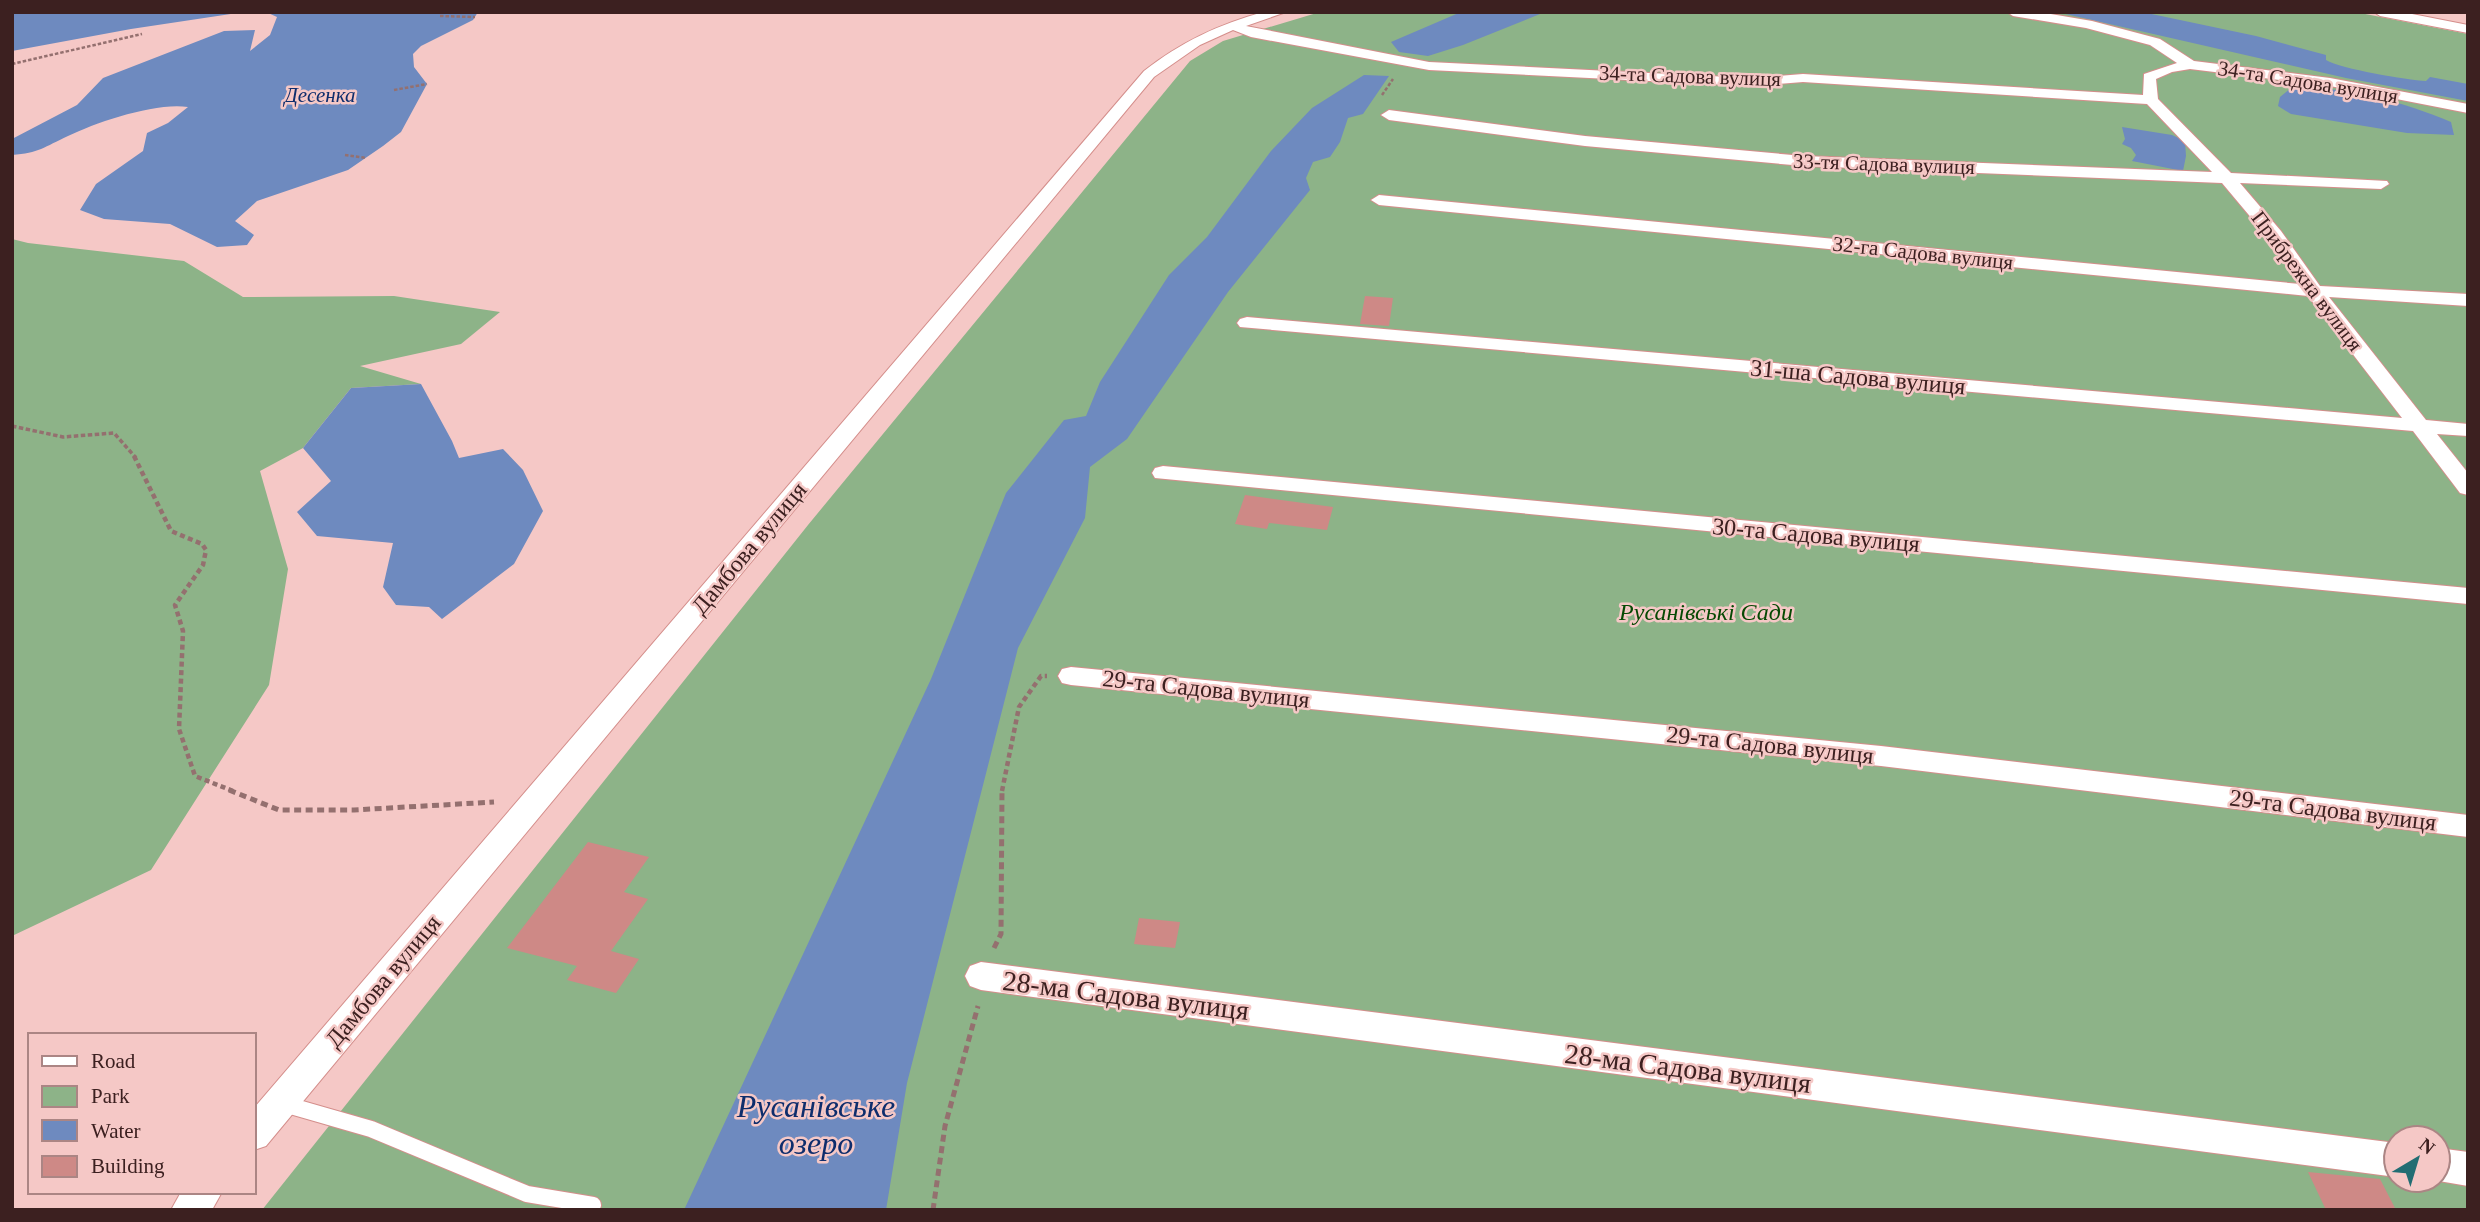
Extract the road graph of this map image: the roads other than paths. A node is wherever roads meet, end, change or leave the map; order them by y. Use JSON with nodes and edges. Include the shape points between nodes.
{"nodes":[{"id":1,"x":1280,"y":12,"type":"edge"},
{"id":2,"x":2013,"y":12,"type":"edge"},
{"id":3,"x":2380,"y":12,"type":"edge"},
{"id":4,"x":1233,"y":26,"type":"junction"},
{"id":5,"x":2468,"y":29,"type":"edge"},
{"id":6,"x":2190,"y":65,"type":"junction"},
{"id":7,"x":2151,"y":100,"type":"junction"},
{"id":8,"x":2468,"y":110,"type":"edge"},
{"id":9,"x":1389,"y":115,"type":"road end"},
{"id":10,"x":2225,"y":176,"type":"junction"},
{"id":11,"x":2381,"y":184,"type":"dead end"},
{"id":12,"x":1379,"y":200,"type":"dead end"},
{"id":13,"x":2314,"y":291,"type":"junction"},
{"id":14,"x":2468,"y":300,"type":"edge"},
{"id":15,"x":1247,"y":323,"type":"dead end"},
{"id":16,"x":2417,"y":426,"type":"junction"},
{"id":17,"x":2468,"y":430,"type":"edge"},
{"id":18,"x":1163,"y":473,"type":"dead end"},
{"id":19,"x":2468,"y":488,"type":"edge"},
{"id":20,"x":2468,"y":596,"type":"edge"},
{"id":21,"x":1071,"y":676,"type":"road end"},
{"id":22,"x":2468,"y":826,"type":"edge"},
{"id":23,"x":981,"y":976,"type":"road end"},
{"id":24,"x":280,"y":1103,"type":"junction"},
{"id":25,"x":256,"y":1132,"type":"edge"},
{"id":26,"x":2382,"y":1158,"type":"edge"},
{"id":27,"x":202,"y":1194,"type":"edge"},
{"id":28,"x":593,"y":1205,"type":"dead end"},
{"id":29,"x":189,"y":1210,"type":"edge"}],
"edges":[{"from":1,"to":4,"type":"street","name":"Дамбова вулиця"},
{"from":2,"to":6,"type":"street","via":[[2087,24],[2155,42]]},
{"from":3,"to":5,"type":"street"},
{"from":4,"to":7,"type":"street","name":"34-та Садова вулиця","via":[[1408,63],[1750,82],[1803,78]]},
{"from":4,"to":24,"type":"street","name":"Дамбова вулиця","via":[[1181,49],[1149,74]]},
{"from":6,"to":7,"type":"street","name":"34-та Садова вулиця","via":[[2149,77]]},
{"from":6,"to":8,"type":"street","name":"34-та Садова вулиця","via":[[2339,84]]},
{"from":7,"to":10,"type":"street","name":"Прибрежна вулиця"},
{"from":9,"to":10,"type":"street","name":"33-тя Садова вулиця","via":[[1585,141],[1804,161]]},
{"from":10,"to":11,"type":"street","name":"33-тя Садова вулиця"},
{"from":10,"to":13,"type":"street","name":"Прибрежна вулиця"},
{"from":12,"to":13,"type":"street","name":"32-га Садова вулиця"},
{"from":13,"to":14,"type":"street","name":"32-га Садова вулиця"},
{"from":13,"to":16,"type":"street","name":"Прибрежна вулиця"},
{"from":15,"to":16,"type":"street","name":"31-ша Садова вулиця"},
{"from":16,"to":17,"type":"street","name":"31-ша Садова вулиця"},
{"from":16,"to":19,"type":"street","name":"Прибрежна вулиця"},
{"from":18,"to":20,"type":"street","name":"30-та Садова вулиця"},
{"from":21,"to":22,"type":"street","name":"29-та Садова вулиця","via":[[1881,756]]},
{"from":23,"to":26,"type":"street","name":"28-ма Садова вулиця"},
{"from":24,"to":25,"type":"street","name":"Дамбова вулиця"},
{"from":24,"to":28,"type":"lane","via":[[371,1129],[527,1194]]},
{"from":27,"to":29,"type":"street"}]}
